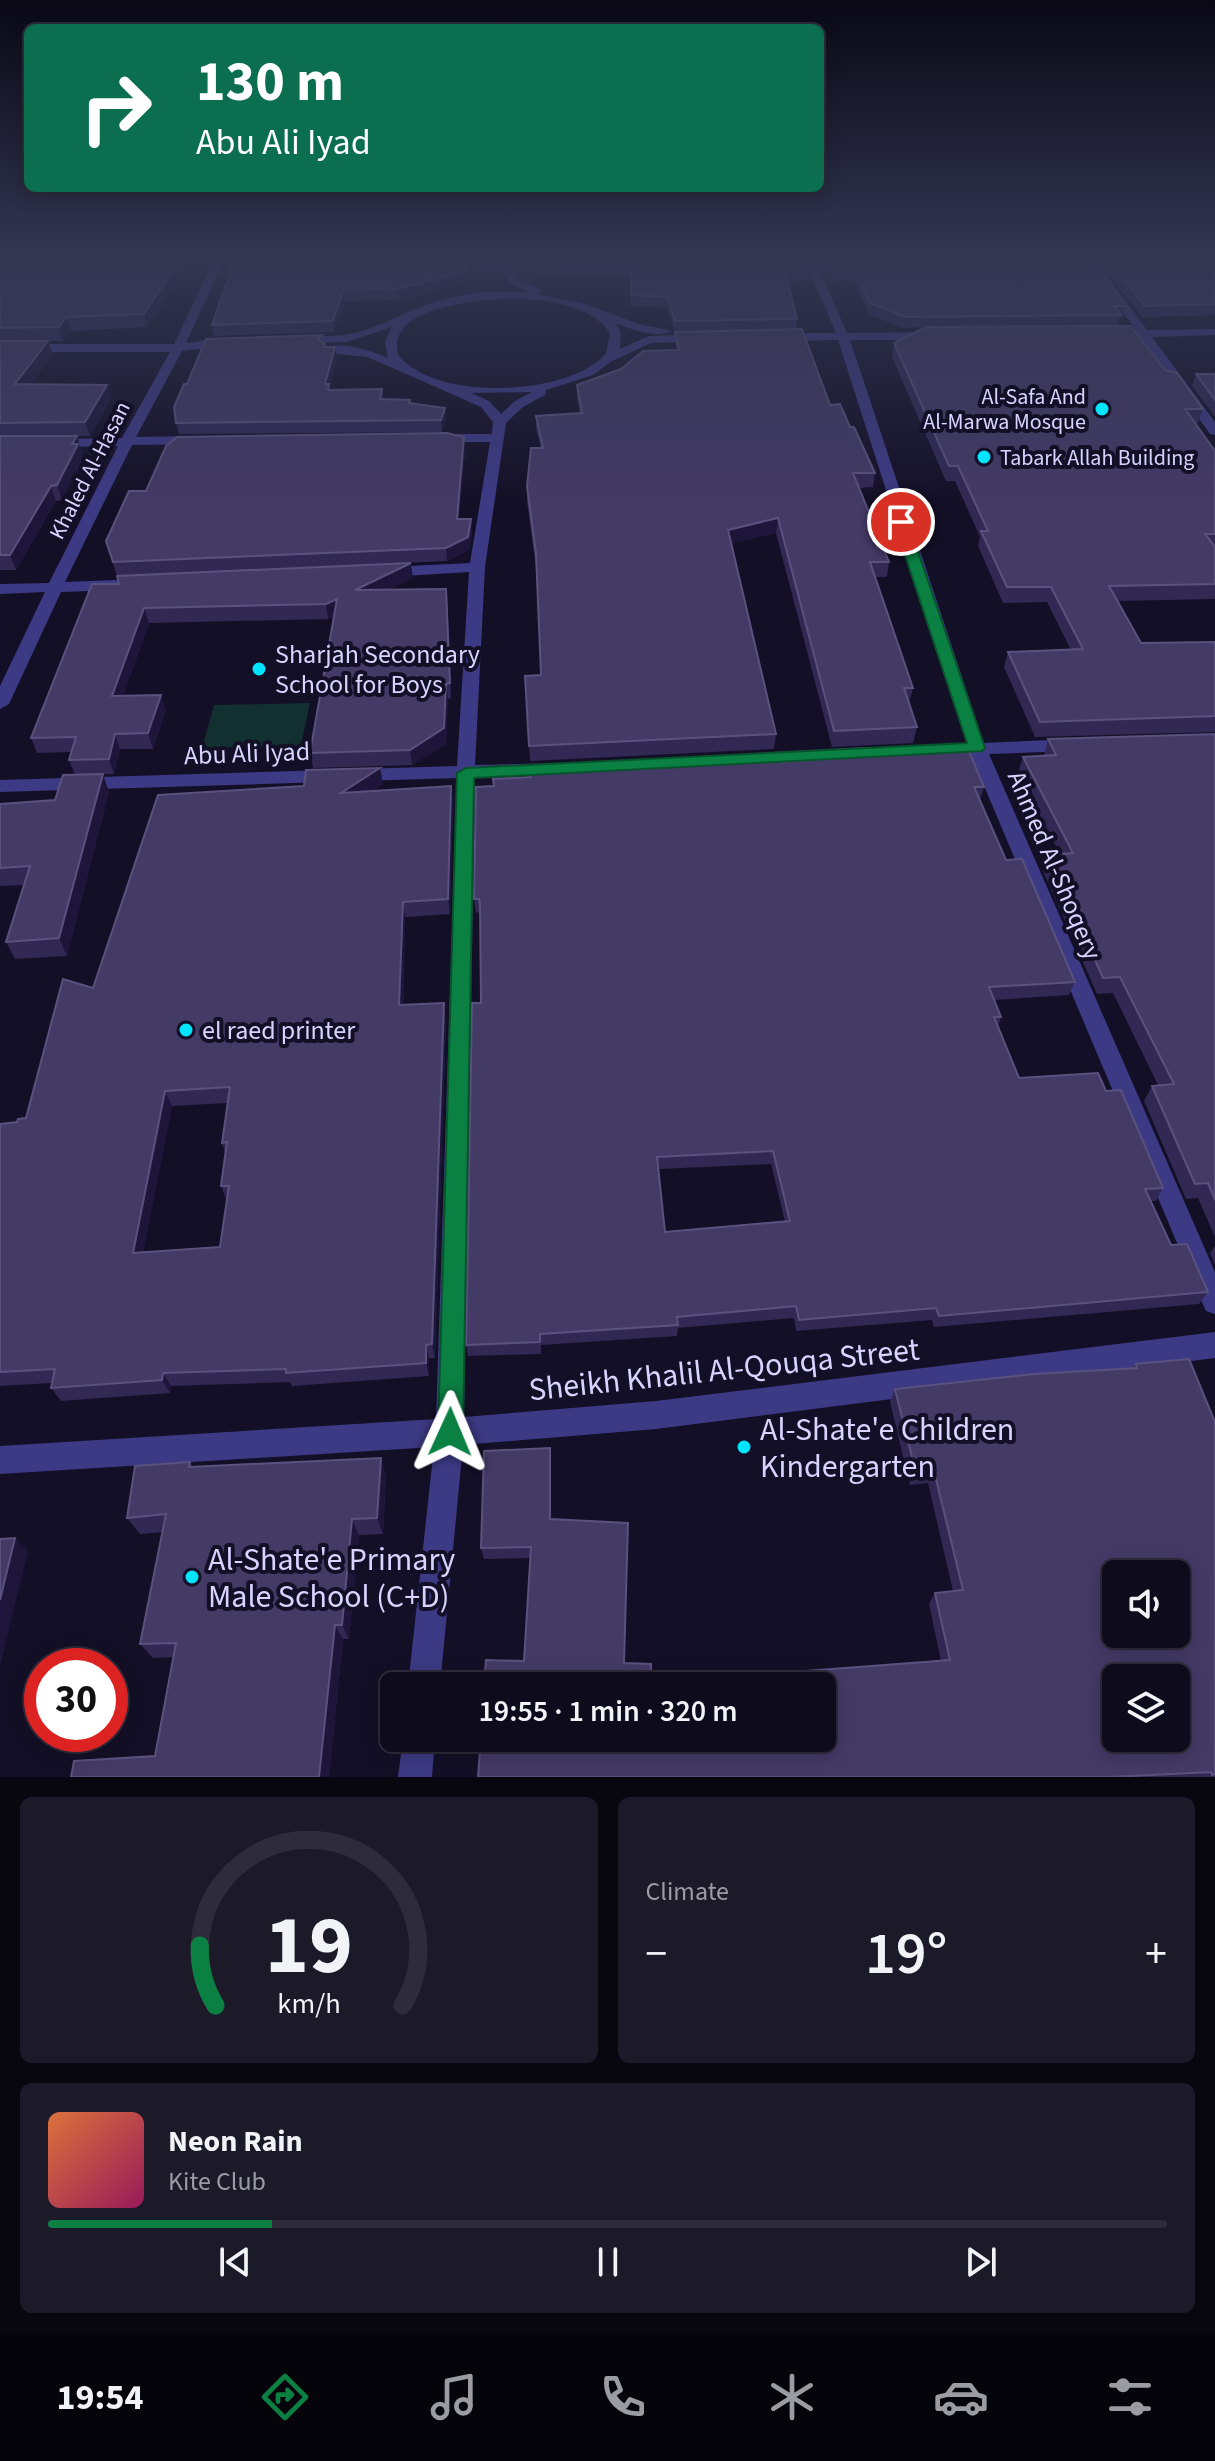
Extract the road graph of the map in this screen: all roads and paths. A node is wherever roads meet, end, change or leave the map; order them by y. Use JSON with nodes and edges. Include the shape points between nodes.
{"nodes":[{"id":1,"x":186,"y":341,"type":"edge"},
{"id":2,"x":314,"y":341,"type":"edge"},
{"id":3,"x":391,"y":341,"type":"edge"},
{"id":4,"x":616,"y":341,"type":"edge"},
{"id":5,"x":647,"y":341,"type":"edge"},
{"id":6,"x":844,"y":341,"type":"edge"},
{"id":7,"x":1150,"y":341,"type":"edge"},
{"id":8,"x":242,"y":345,"type":"edge"},
{"id":9,"x":184,"y":347,"type":"junction"},
{"id":10,"x":0,"y":348,"type":"edge"},
{"id":11,"x":608,"y":359,"type":"junction"},
{"id":12,"x":410,"y":372,"type":"junction"},
{"id":13,"x":575,"y":378,"type":"junction"},
{"id":14,"x":429,"y":380,"type":"junction"},
{"id":15,"x":500,"y":430,"type":"junction"},
{"id":16,"x":1215,"y":431,"type":"edge"},
{"id":17,"x":422,"y":438,"type":"edge"},
{"id":18,"x":220,"y":440,"type":"edge"},
{"id":19,"x":127,"y":441,"type":"junction"},
{"id":20,"x":0,"y":444,"type":"edge"},
{"id":21,"x":477,"y":567,"type":"junction"},
{"id":22,"x":367,"y":573,"type":"edge"},
{"id":23,"x":132,"y":585,"type":"edge"},
{"id":24,"x":0,"y":589,"type":"edge"},
{"id":25,"x":54,"y":589,"type":"junction"},
{"id":26,"x":0,"y":704,"type":"edge"},
{"id":27,"x":1088,"y":745,"type":"edge"},
{"id":28,"x":977,"y":748,"type":"junction"},
{"id":29,"x":737,"y":760,"type":"edge"},
{"id":30,"x":577,"y":768,"type":"edge"},
{"id":31,"x":466,"y":773,"type":"junction"},
{"id":32,"x":0,"y":786,"type":"edge"},
{"id":33,"x":1215,"y":1302,"type":"edge"},
{"id":34,"x":1215,"y":1345,"type":"edge"},
{"id":35,"x":450,"y":1432,"type":"junction"},
{"id":36,"x":0,"y":1460,"type":"edge"},
{"id":37,"x":425,"y":1672,"type":"edge"},
{"id":38,"x":418,"y":1752,"type":"edge"},
{"id":39,"x":415,"y":1777,"type":"edge"}],
"edges":[{"from":1,"to":9,"type":"street","name":"Khaled Al-Hasan"},
{"from":2,"to":12,"type":"street","via":[[280,344],[350,350]]},
{"from":3,"to":12,"type":"street","via":[[396,361]]},
{"from":4,"to":11,"type":"street"},
{"from":5,"to":11,"type":"street"},
{"from":6,"to":28,"type":"street","name":"Ahmed Al-Shoqery"},
{"from":7,"to":16,"type":"street"},
{"from":8,"to":9,"type":"street"},
{"from":9,"to":10,"type":"street"},
{"from":9,"to":19,"type":"street","name":"Khaled Al-Hasan"},
{"from":11,"to":13,"type":"street"},
{"from":12,"to":14,"type":"street"},
{"from":13,"to":14,"type":"street","via":[[506,391]]},
{"from":13,"to":15,"type":"street","via":[[519,404]]},
{"from":14,"to":15,"type":"street","via":[[485,404]]},
{"from":15,"to":17,"type":"street"},
{"from":15,"to":21,"type":"street"},
{"from":18,"to":19,"type":"street"},
{"from":19,"to":20,"type":"street"},
{"from":19,"to":25,"type":"street","name":"Khaled Al-Hasan"},
{"from":21,"to":22,"type":"street"},
{"from":21,"to":31,"type":"street"},
{"from":23,"to":25,"type":"street"},
{"from":24,"to":25,"type":"street"},
{"from":25,"to":26,"type":"street","name":"Khaled Al-Hasan"},
{"from":27,"to":28,"type":"street"},
{"from":28,"to":29,"type":"street"},
{"from":28,"to":33,"type":"street","name":"Ahmed Al-Shoqery"},
{"from":30,"to":31,"type":"street","name":"Abu Ali Iyad"},
{"from":31,"to":32,"type":"street","name":"Abu Ali Iyad"},
{"from":31,"to":35,"type":"street"},
{"from":34,"to":35,"type":"street","name":"Sheikh Khalil Al-Qouqa Street","via":[[656,1415]]},
{"from":35,"to":36,"type":"street","name":"Sheikh Khalil Al-Qouqa Street"},
{"from":35,"to":37,"type":"street"},
{"from":38,"to":39,"type":"street"}]}
